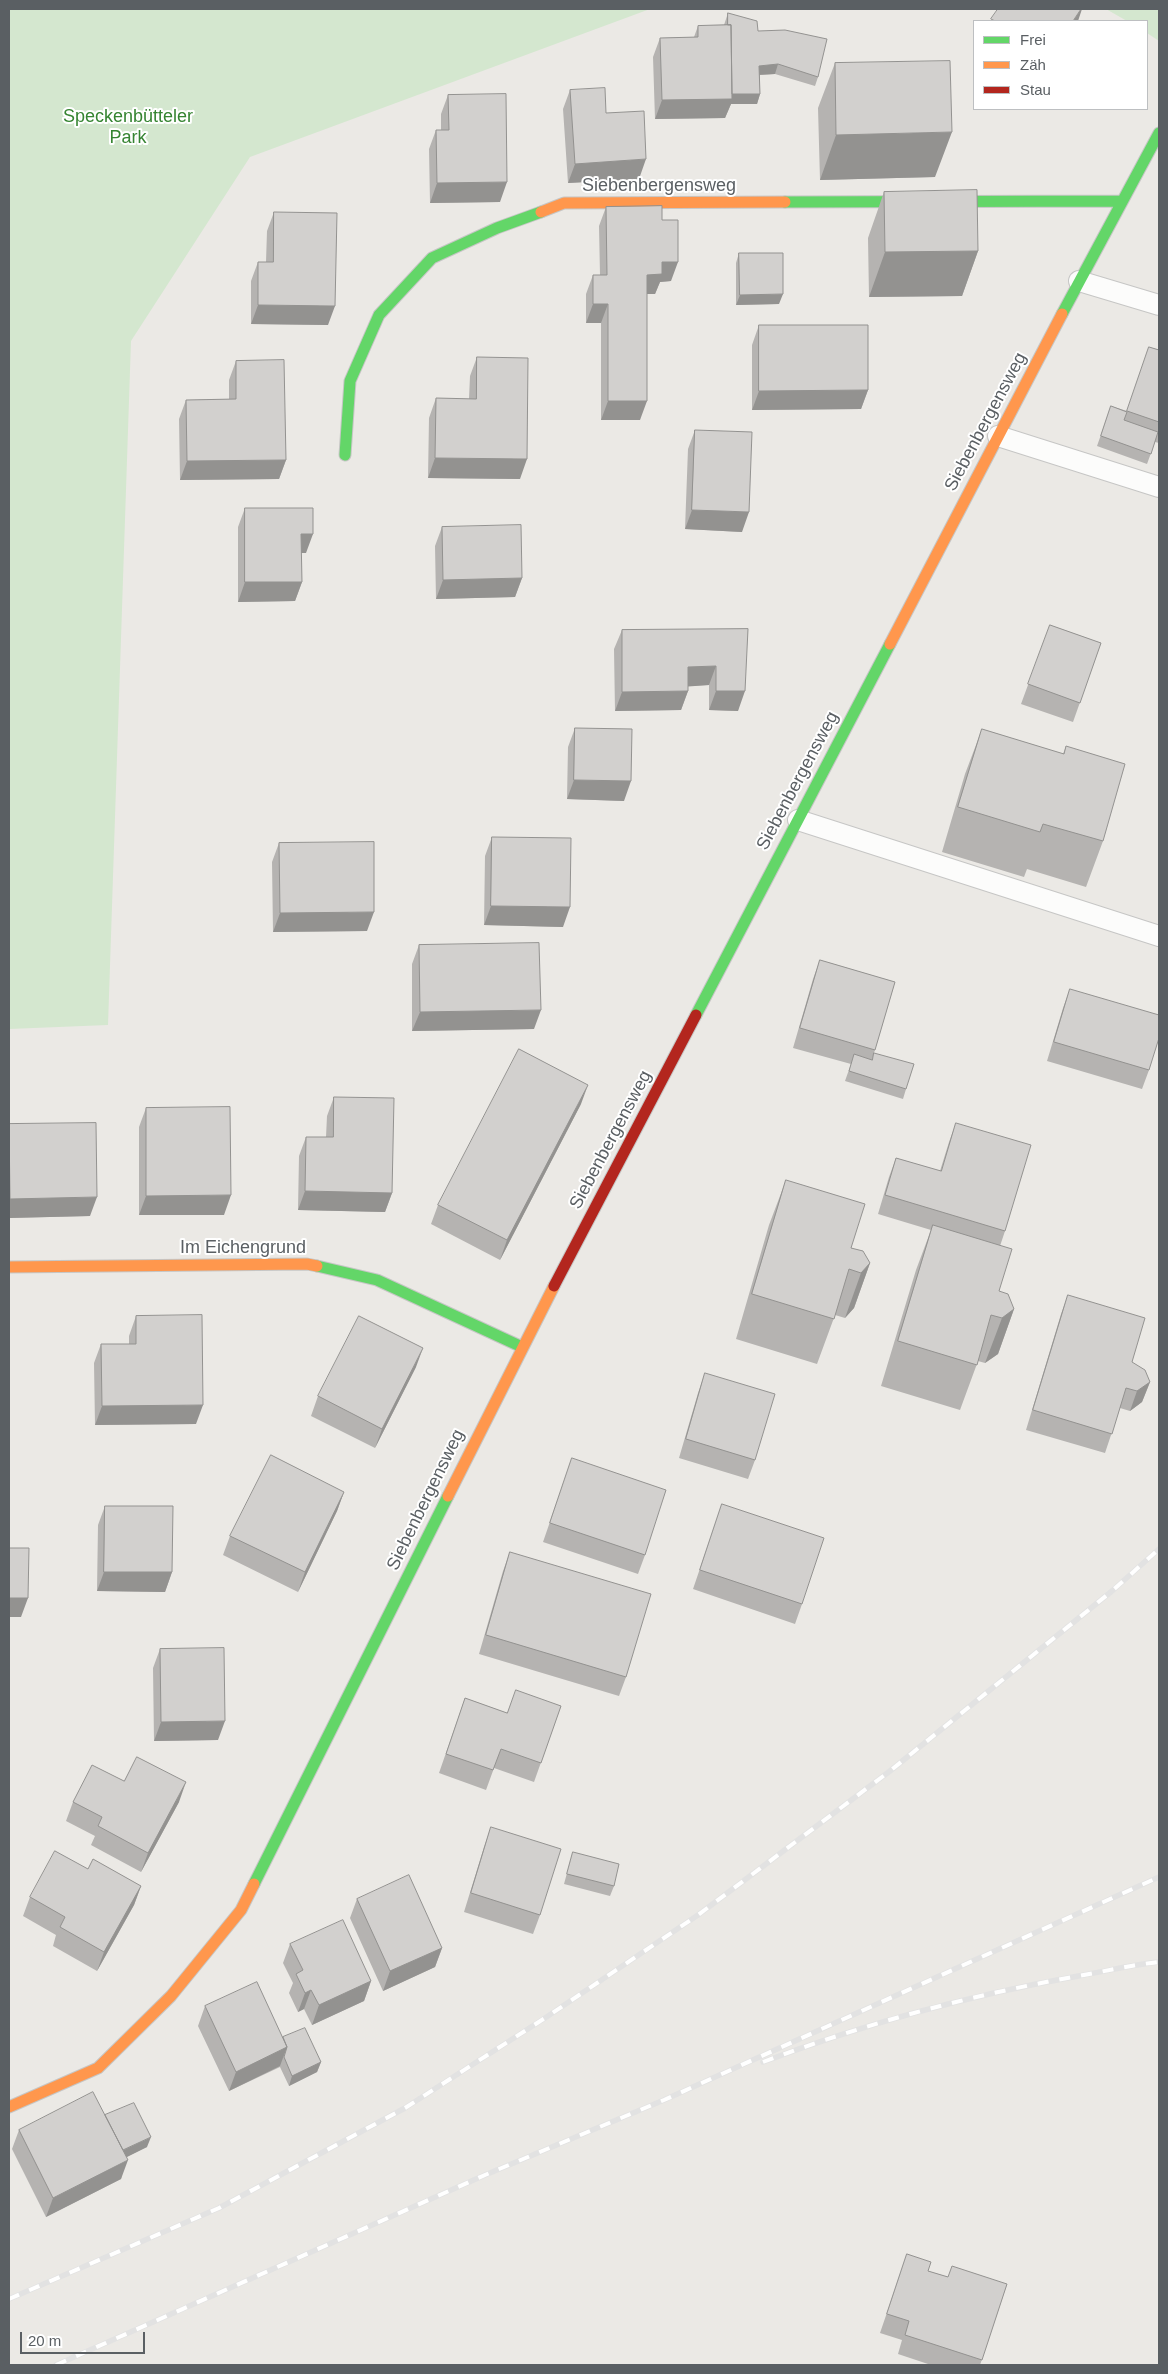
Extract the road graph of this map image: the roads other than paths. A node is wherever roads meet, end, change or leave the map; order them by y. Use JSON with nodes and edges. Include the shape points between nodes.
{"nodes":[{"id":1,"x":1159,"y":132,"type":"edge"},
{"id":2,"x":1121,"y":202,"type":"junction"},
{"id":3,"x":1080,"y":281,"type":"junction"},
{"id":4,"x":1159,"y":305,"type":"edge"},
{"id":5,"x":998,"y":436,"type":"junction"},
{"id":6,"x":345,"y":455,"type":"dead end"},
{"id":7,"x":1159,"y":487,"type":"edge"},
{"id":8,"x":798,"y":820,"type":"junction"},
{"id":9,"x":1159,"y":936,"type":"edge"},
{"id":10,"x":9,"y":1267,"type":"edge"},
{"id":11,"x":522,"y":1347,"type":"junction"},
{"id":12,"x":9,"y":2107,"type":"edge"}],
"edges":[{"from":1,"to":2,"type":"street","name":"Siebenbergensweg"},
{"from":2,"to":3,"type":"street","name":"Siebenbergensweg"},
{"from":2,"to":6,"type":"street","name":"Siebenbergensweg","via":[[564,203],[497,228],[432,258],[379,315],[350,382]]},
{"from":3,"to":4,"type":"lane"},
{"from":3,"to":5,"type":"street","name":"Siebenbergensweg"},
{"from":5,"to":7,"type":"lane"},
{"from":5,"to":8,"type":"street","name":"Siebenbergensweg"},
{"from":8,"to":9,"type":"lane"},
{"from":8,"to":11,"type":"street","name":"Siebenbergensweg"},
{"from":10,"to":11,"type":"street","name":"Im Eichengrund","via":[[307,1264],[377,1280]]},
{"from":11,"to":12,"type":"street","name":"Siebenbergensweg","via":[[241,1910],[171,1996],[98,2068]]}]}
